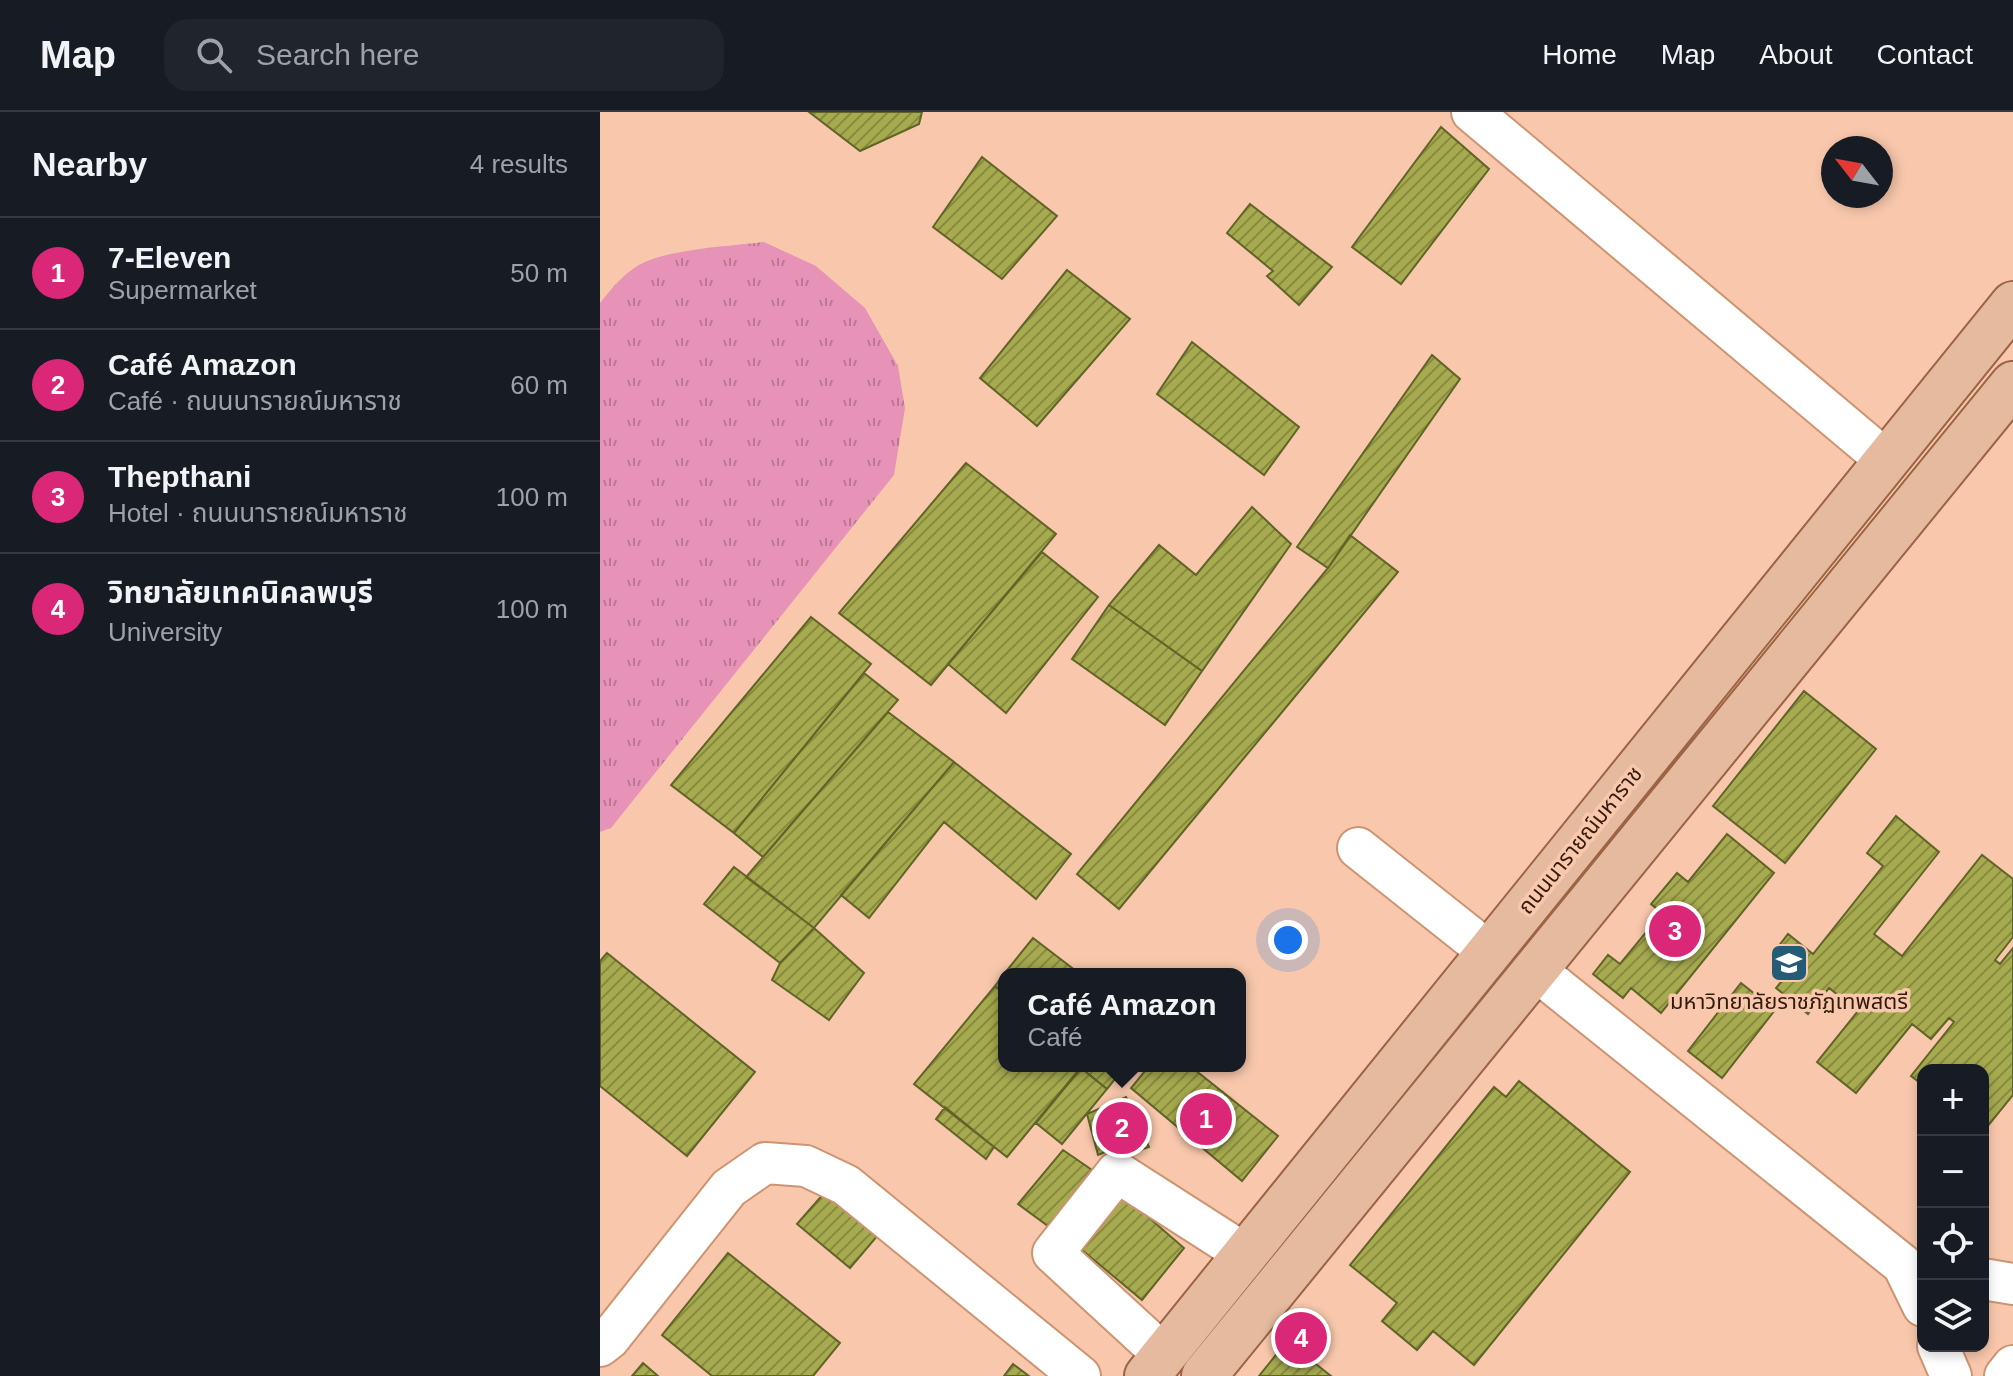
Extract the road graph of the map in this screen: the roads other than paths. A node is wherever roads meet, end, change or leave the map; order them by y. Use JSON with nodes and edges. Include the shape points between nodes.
{"nodes":[{"id":1,"x":1472,"y":112,"type":"edge"},
{"id":2,"x":2013,"y":304,"type":"edge"},
{"id":3,"x":2013,"y":384,"type":"edge"},
{"id":4,"x":1887,"y":461,"type":"junction"},
{"id":5,"x":1358,"y":848,"type":"dead end"},
{"id":6,"x":1489,"y":952,"type":"junction"},
{"id":7,"x":1534,"y":969,"type":"junction"},
{"id":8,"x":1245,"y":1254,"type":"junction"},
{"id":9,"x":1913,"y":1266,"type":"edge"},
{"id":10,"x":1989,"y":1280,"type":"edge"},
{"id":11,"x":2013,"y":1284,"type":"edge"},
{"id":12,"x":600,"y":1346,"type":"edge"},
{"id":13,"x":1941,"y":1352,"type":"edge"},
{"id":14,"x":1155,"y":1365,"type":"edge"},
{"id":15,"x":2013,"y":1366,"type":"edge"},
{"id":16,"x":1080,"y":1376,"type":"edge"},
{"id":17,"x":1204,"y":1376,"type":"edge"},
{"id":18,"x":1951,"y":1376,"type":"edge"},
{"id":19,"x":2005,"y":1376,"type":"edge"}],
"edges":[{"from":1,"to":4,"type":"street"},
{"from":2,"to":4,"type":"main road","name":"ถนนนารายณ์มหาราช"},
{"from":3,"to":7,"type":"main road","name":"ถนนนารายณ์มหาราช"},
{"from":4,"to":6,"type":"main road","name":"ถนนนารายณ์มหาราช"},
{"from":5,"to":6,"type":"street"},
{"from":6,"to":8,"type":"main road","name":"ถนนนารายณ์มหาราช"},
{"from":7,"to":9,"type":"street"},
{"from":7,"to":17,"type":"main road","name":"ถนนนารายณ์มหาราช"},
{"from":8,"to":14,"type":"main road","name":"ถนนนารายณ์มหาราช"},
{"from":8,"to":14,"type":"street","via":[[1117,1172],[1053,1253]]},
{"from":10,"to":11,"type":"street"},
{"from":12,"to":16,"type":"street","via":[[729,1188],[765,1163],[806,1166],[846,1185]]},
{"from":13,"to":18,"type":"street"},
{"from":15,"to":19,"type":"street"}]}
